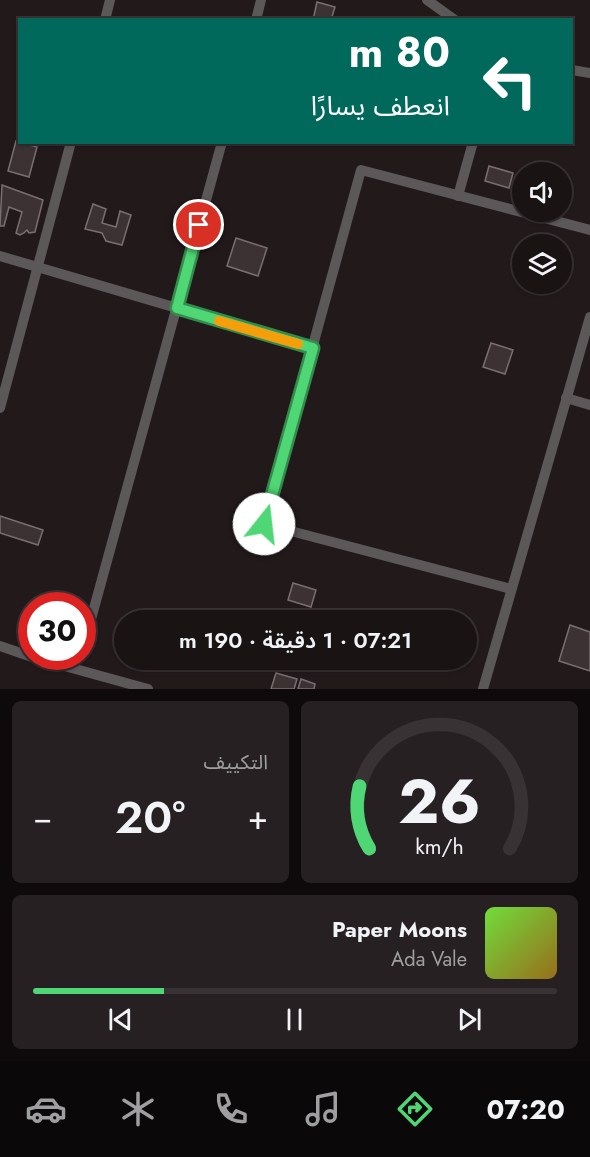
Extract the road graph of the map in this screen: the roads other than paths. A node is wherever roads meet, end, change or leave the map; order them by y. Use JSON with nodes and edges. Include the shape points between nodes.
{"nodes":[{"id":1,"x":110,"y":0,"type":"edge"},
{"id":2,"x":261,"y":0,"type":"edge"},
{"id":3,"x":427,"y":0,"type":"edge"},
{"id":4,"x":106,"y":18,"type":"edge"},
{"id":5,"x":256,"y":18,"type":"edge"},
{"id":6,"x":452,"y":18,"type":"edge"},
{"id":7,"x":573,"y":70,"type":"edge"},
{"id":8,"x":590,"y":73,"type":"edge"},
{"id":9,"x":71,"y":144,"type":"edge"},
{"id":10,"x":221,"y":144,"type":"edge"},
{"id":11,"x":472,"y":144,"type":"edge"},
{"id":12,"x":459,"y":196,"type":"junction"},
{"id":13,"x":590,"y":230,"type":"edge"},
{"id":14,"x":0,"y":255,"type":"edge"},
{"id":15,"x":38,"y":267,"type":"junction"},
{"id":16,"x":177,"y":308,"type":"junction"},
{"id":17,"x":590,"y":317,"type":"edge"},
{"id":18,"x":313,"y":348,"type":"junction"},
{"id":19,"x":566,"y":398,"type":"junction"},
{"id":20,"x":590,"y":405,"type":"edge"},
{"id":21,"x":0,"y":408,"type":"edge"},
{"id":22,"x":511,"y":590,"type":"junction"},
{"id":23,"x":96,"y":601,"type":"edge"},
{"id":24,"x":0,"y":646,"type":"edge"},
{"id":25,"x":18,"y":652,"type":"edge"},
{"id":26,"x":78,"y":670,"type":"edge"},
{"id":27,"x":148,"y":689,"type":"edge"},
{"id":28,"x":483,"y":689,"type":"edge"}],
"edges":[{"from":1,"to":4,"type":"street"},
{"from":2,"to":5,"type":"street"},
{"from":3,"to":6,"type":"street"},
{"from":7,"to":8,"type":"street"},
{"from":9,"to":15,"type":"street"},
{"from":10,"to":16,"type":"street"},
{"from":11,"to":12,"type":"street"},
{"from":12,"to":13,"type":"street"},
{"from":12,"to":18,"type":"street","via":[[361,170]]},
{"from":14,"to":15,"type":"street"},
{"from":15,"to":16,"type":"street"},
{"from":15,"to":21,"type":"street"},
{"from":16,"to":18,"type":"street"},
{"from":16,"to":23,"type":"street"},
{"from":17,"to":19,"type":"street"},
{"from":18,"to":22,"type":"street","via":[[264,524]]},
{"from":19,"to":20,"type":"street"},
{"from":19,"to":22,"type":"street"},
{"from":22,"to":28,"type":"street"},
{"from":24,"to":25,"type":"street"},
{"from":26,"to":27,"type":"street"}]}
